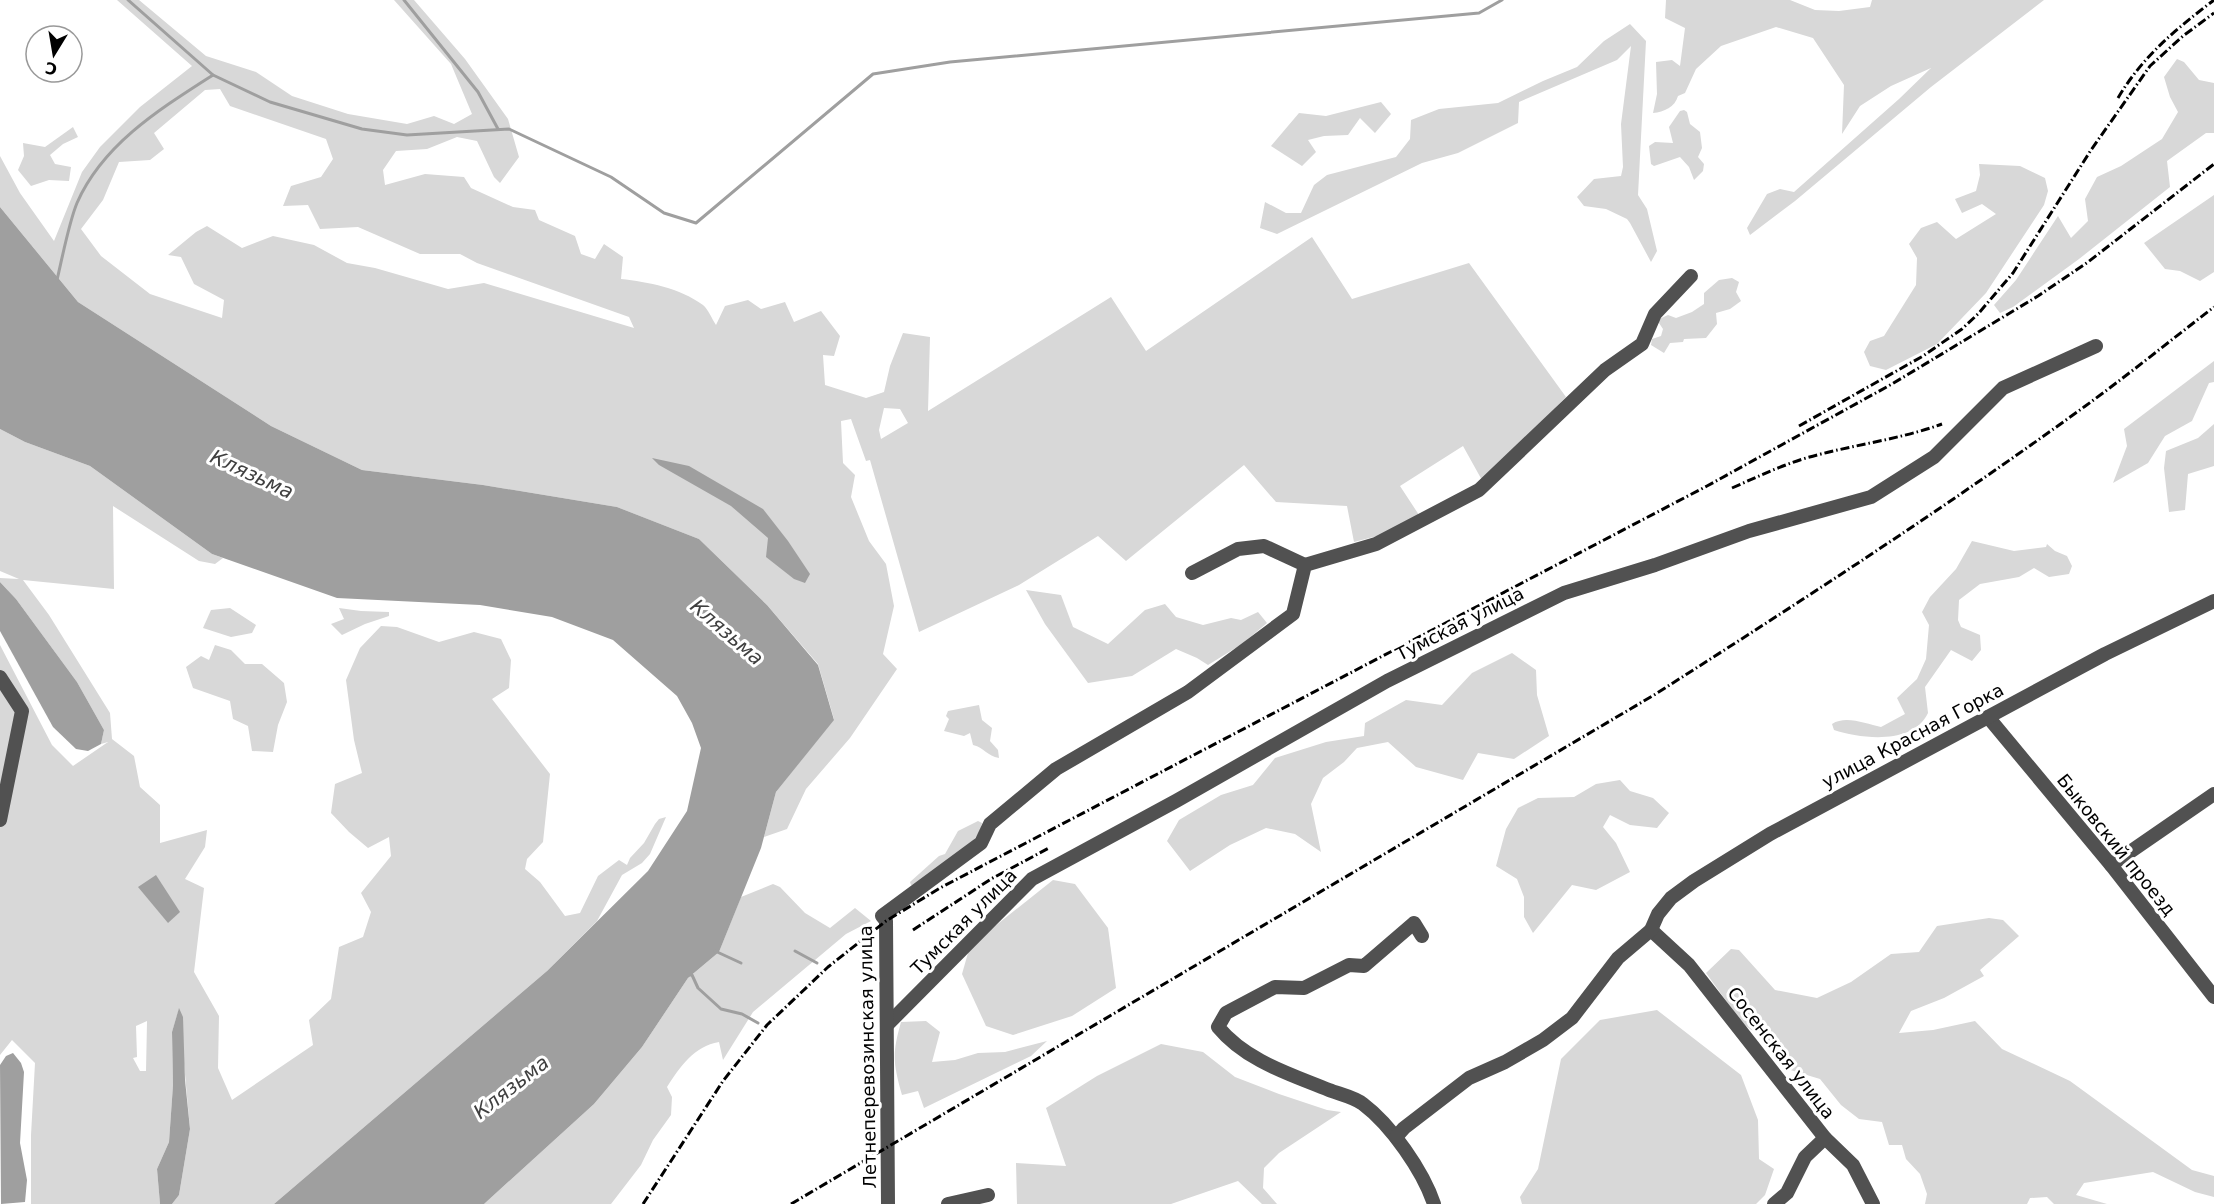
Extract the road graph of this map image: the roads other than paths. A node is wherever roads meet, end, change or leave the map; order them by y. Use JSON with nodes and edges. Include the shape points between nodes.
{"nodes":[{"id":1,"x":1691,"y":276,"type":"dead end"},
{"id":2,"x":2096,"y":346,"type":"dead end"},
{"id":3,"x":1305,"y":565,"type":"junction"},
{"id":4,"x":1192,"y":573,"type":"dead end"},
{"id":5,"x":2214,"y":601,"type":"edge"},
{"id":6,"x":0,"y":677,"type":"edge"},
{"id":7,"x":1988,"y":717,"type":"junction"},
{"id":8,"x":2214,"y":794,"type":"edge"},
{"id":9,"x":0,"y":820,"type":"edge"},
{"id":10,"x":2111,"y":865,"type":"junction"},
{"id":11,"x":1651,"y":930,"type":"junction"},
{"id":12,"x":1422,"y":936,"type":"dead end"},
{"id":13,"x":2214,"y":997,"type":"edge"},
{"id":14,"x":887,"y":1025,"type":"junction"},
{"id":15,"x":1396,"y":1137,"type":"junction"},
{"id":16,"x":1825,"y":1138,"type":"junction"},
{"id":17,"x":988,"y":1195,"type":"dead end"},
{"id":18,"x":888,"y":1204,"type":"edge"},
{"id":19,"x":948,"y":1204,"type":"edge"},
{"id":20,"x":1434,"y":1204,"type":"edge"},
{"id":21,"x":1774,"y":1204,"type":"edge"},
{"id":22,"x":1873,"y":1204,"type":"edge"}],
"edges":[{"from":1,"to":3,"type":"street","via":[[1655,314],[1642,344],[1605,370],[1479,490],[1376,544]]},
{"from":2,"to":14,"type":"street","name":"Тумская улица","via":[[2003,388],[1934,457],[1872,497],[1749,531],[1564,593],[1387,681],[1032,879]]},
{"from":3,"to":4,"type":"street","via":[[1264,546],[1238,549]]},
{"from":3,"to":14,"type":"street","name":"Летнеперевозинская улица","via":[[1293,614],[1188,692],[1056,769],[990,824],[981,843],[882,916],[886,921]]},
{"from":5,"to":7,"type":"street","name":"улица Красная Горка"},
{"from":6,"to":9,"type":"street","via":[[22,711]]},
{"from":7,"to":10,"type":"street","name":"Быковский проезд"},
{"from":7,"to":11,"type":"street","name":"улица Красная Горка","via":[[1770,834],[1694,881],[1671,898]]},
{"from":8,"to":10,"type":"street"},
{"from":10,"to":13,"type":"street","name":"Быковский проезд"},
{"from":11,"to":15,"type":"street","name":"улица Красная Горка","via":[[1618,958],[1572,1018],[1544,1040],[1469,1078]]},
{"from":11,"to":16,"type":"street","name":"Сосенская улица","via":[[1689,965]]},
{"from":12,"to":15,"type":"street","via":[[1414,923],[1364,966],[1349,965],[1304,988],[1275,987],[1226,1013],[1218,1028],[1229,1041],[1252,1056],[1362,1103]]},
{"from":14,"to":18,"type":"street","name":"Летнеперевозинская улица"},
{"from":15,"to":20,"type":"street","via":[[1428,1187]]},
{"from":16,"to":21,"type":"street","via":[[1805,1157],[1787,1193]]},
{"from":16,"to":22,"type":"street","name":"Сосенская улица","via":[[1853,1165]]},
{"from":17,"to":19,"type":"street"}]}
